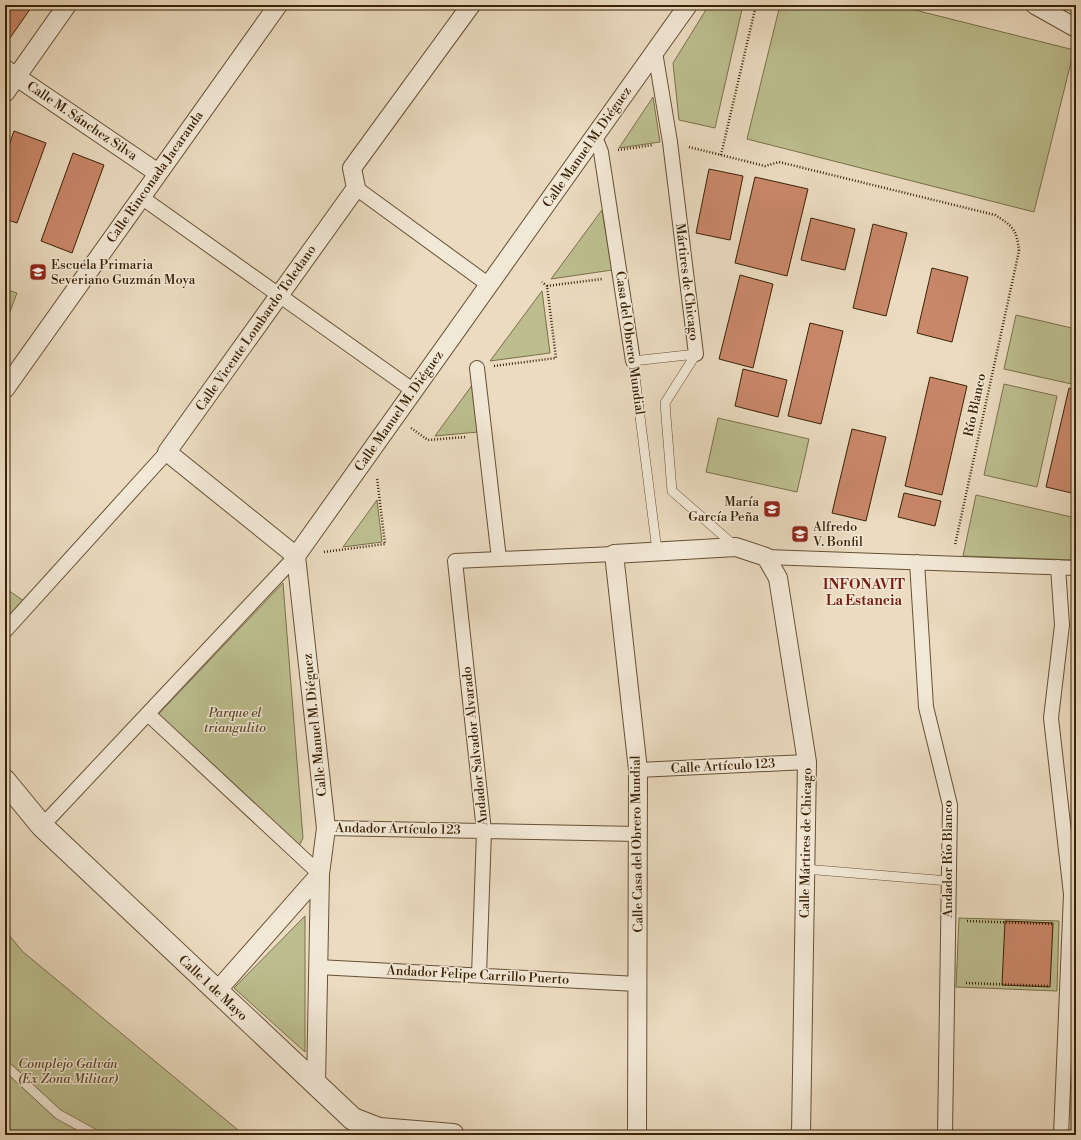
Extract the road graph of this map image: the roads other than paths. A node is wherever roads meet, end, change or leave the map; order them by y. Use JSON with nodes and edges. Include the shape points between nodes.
{"nodes":[{"id":1,"x":67,"y":5,"type":"edge"},
{"id":2,"x":278,"y":5,"type":"edge"},
{"id":3,"x":471,"y":5,"type":"edge"},
{"id":4,"x":688,"y":5,"type":"edge"},
{"id":5,"x":1035,"y":5,"type":"edge"},
{"id":6,"x":1076,"y":28,"type":"edge"},
{"id":7,"x":654,"y":52,"type":"junction"},
{"id":8,"x":11,"y":73,"type":"edge"},
{"id":9,"x":5,"y":93,"type":"edge"},
{"id":10,"x":598,"y":144,"type":"junction"},
{"id":11,"x":158,"y":173,"type":"junction"},
{"id":12,"x":356,"y":188,"type":"junction"},
{"id":13,"x":141,"y":197,"type":"junction"},
{"id":14,"x":489,"y":285,"type":"junction"},
{"id":15,"x":278,"y":296,"type":"junction"},
{"id":16,"x":696,"y":354,"type":"junction"},
{"id":17,"x":634,"y":361,"type":"junction"},
{"id":18,"x":477,"y":368,"type":"road end"},
{"id":19,"x":5,"y":389,"type":"edge"},
{"id":20,"x":414,"y":391,"type":"junction"},
{"id":21,"x":168,"y":452,"type":"junction"},
{"id":22,"x":736,"y":547,"type":"junction"},
{"id":23,"x":657,"y":551,"type":"junction"},
{"id":24,"x":614,"y":554,"type":"junction"},
{"id":25,"x":296,"y":556,"type":"junction"},
{"id":26,"x":766,"y":557,"type":"junction"},
{"id":27,"x":499,"y":559,"type":"junction"},
{"id":28,"x":917,"y":562,"type":"junction"},
{"id":29,"x":1058,"y":567,"type":"junction"},
{"id":30,"x":1076,"y":568,"type":"edge"},
{"id":31,"x":5,"y":631,"type":"edge"},
{"id":32,"x":148,"y":714,"type":"junction"},
{"id":33,"x":807,"y":762,"type":"junction"},
{"id":34,"x":638,"y":770,"type":"junction"},
{"id":35,"x":5,"y":781,"type":"edge"},
{"id":36,"x":42,"y":826,"type":"junction"},
{"id":37,"x":326,"y":828,"type":"junction"},
{"id":38,"x":484,"y":831,"type":"junction"},
{"id":39,"x":638,"y":834,"type":"junction"},
{"id":40,"x":805,"y":869,"type":"junction"},
{"id":41,"x":320,"y":874,"type":"junction"},
{"id":42,"x":949,"y":881,"type":"junction"},
{"id":43,"x":1074,"y":895,"type":"edge"},
{"id":44,"x":318,"y":967,"type":"junction"},
{"id":45,"x":479,"y":975,"type":"junction"},
{"id":46,"x":637,"y":984,"type":"junction"},
{"id":47,"x":217,"y":991,"type":"junction"},
{"id":48,"x":5,"y":1065,"type":"edge"},
{"id":49,"x":316,"y":1084,"type":"junction"},
{"id":50,"x":96,"y":1135,"type":"edge"},
{"id":51,"x":453,"y":1135,"type":"edge"},
{"id":52,"x":637,"y":1135,"type":"edge"},
{"id":53,"x":800,"y":1135,"type":"edge"},
{"id":54,"x":945,"y":1135,"type":"edge"},
{"id":55,"x":1061,"y":1135,"type":"edge"}],
"edges":[{"from":1,"to":8,"type":"street"},
{"from":2,"to":11,"type":"street","name":"Calle Rinconada Jacaranda"},
{"from":3,"to":12,"type":"street","via":[[352,168]]},
{"from":4,"to":7,"type":"street","name":"Calle Manuel M. Diéguez"},
{"from":5,"to":6,"type":"street"},
{"from":7,"to":10,"type":"street","name":"Calle Manuel M. Diéguez"},
{"from":7,"to":16,"type":"street","name":"Mártires de Chicago","via":[[670,142]]},
{"from":8,"to":9,"type":"street"},
{"from":8,"to":11,"type":"street","name":"Calle M. Sánchez Silva"},
{"from":10,"to":14,"type":"street","name":"Calle Manuel M. Diéguez"},
{"from":10,"to":17,"type":"street","name":"Casa del Obrero Mundial"},
{"from":11,"to":13,"type":"street","name":"Calle Rinconada Jacaranda"},
{"from":12,"to":14,"type":"street"},
{"from":12,"to":15,"type":"street","name":"Calle Vicente Lombardo Toledano"},
{"from":13,"to":15,"type":"street"},
{"from":13,"to":19,"type":"street","name":"Calle Rinconada Jacaranda"},
{"from":14,"to":20,"type":"street","name":"Calle Manuel M. Diéguez"},
{"from":15,"to":20,"type":"street"},
{"from":15,"to":21,"type":"street","name":"Calle Vicente Lombardo Toledano"},
{"from":16,"to":17,"type":"lane"},
{"from":16,"to":22,"type":"lane","name":"Mártires de Chicago","via":[[665,403],[672,491]]},
{"from":17,"to":23,"type":"lane","name":"Casa del Obrero Mundial"},
{"from":18,"to":27,"type":"street"},
{"from":20,"to":25,"type":"street","name":"Calle Manuel M. Diéguez"},
{"from":21,"to":25,"type":"street"},
{"from":21,"to":31,"type":"street","name":"Calle Vicente Lombardo Toledano"},
{"from":22,"to":23,"type":"street","name":"Andador Salvador Alvarado"},
{"from":22,"to":26,"type":"street","name":"Andador Salvador Alvarado"},
{"from":23,"to":24,"type":"street","name":"Andador Salvador Alvarado"},
{"from":24,"to":27,"type":"street","name":"Andador Salvador Alvarado"},
{"from":24,"to":34,"type":"street","name":"Calle Casa del Obrero Mundial"},
{"from":25,"to":32,"type":"street"},
{"from":25,"to":37,"type":"street","name":"Calle Manuel M. Diéguez"},
{"from":26,"to":28,"type":"street"},
{"from":26,"to":33,"type":"street","name":"Calle Mártires de Chicago","via":[[778,578]]},
{"from":27,"to":38,"type":"street","name":"Andador Salvador Alvarado","via":[[455,561]]},
{"from":28,"to":29,"type":"street"},
{"from":28,"to":42,"type":"street","name":"Andador Río Blanco","via":[[926,707],[950,805]]},
{"from":29,"to":30,"type":"street"},
{"from":29,"to":43,"type":"street","via":[[1062,625],[1051,718]]},
{"from":32,"to":36,"type":"street"},
{"from":32,"to":41,"type":"street"},
{"from":33,"to":34,"type":"street","name":"Calle Artículo 123"},
{"from":33,"to":40,"type":"street","name":"Calle Mártires de Chicago"},
{"from":34,"to":39,"type":"street","name":"Calle Casa del Obrero Mundial"},
{"from":35,"to":36,"type":"street","name":"Calle 1 de Mayo"},
{"from":36,"to":47,"type":"street","name":"Calle 1 de Mayo"},
{"from":37,"to":38,"type":"street","name":"Andador Artículo 123"},
{"from":37,"to":41,"type":"street","name":"Calle Manuel M. Diéguez"},
{"from":38,"to":39,"type":"street","name":"Andador Artículo 123"},
{"from":38,"to":45,"type":"street","name":"Andador Salvador Alvarado"},
{"from":39,"to":46,"type":"street","name":"Calle Casa del Obrero Mundial"},
{"from":40,"to":42,"type":"lane"},
{"from":40,"to":53,"type":"street","name":"Calle Mártires de Chicago"},
{"from":41,"to":44,"type":"street","name":"Calle Manuel M. Diéguez"},
{"from":41,"to":47,"type":"street"},
{"from":42,"to":54,"type":"street","name":"Andador Río Blanco"},
{"from":43,"to":55,"type":"street","via":[[1069,925]]},
{"from":44,"to":45,"type":"street","name":"Andador Felipe Carrillo Puerto"},
{"from":44,"to":49,"type":"street","name":"Calle Manuel M. Diéguez"},
{"from":45,"to":46,"type":"street","name":"Andador Felipe Carrillo Puerto"},
{"from":46,"to":52,"type":"street","name":"Calle Casa del Obrero Mundial"},
{"from":47,"to":49,"type":"street","name":"Calle 1 de Mayo"},
{"from":48,"to":50,"type":"lane","via":[[58,1114]]},
{"from":49,"to":51,"type":"street","name":"Calle 1 de Mayo","via":[[353,1119],[379,1130]]}]}
